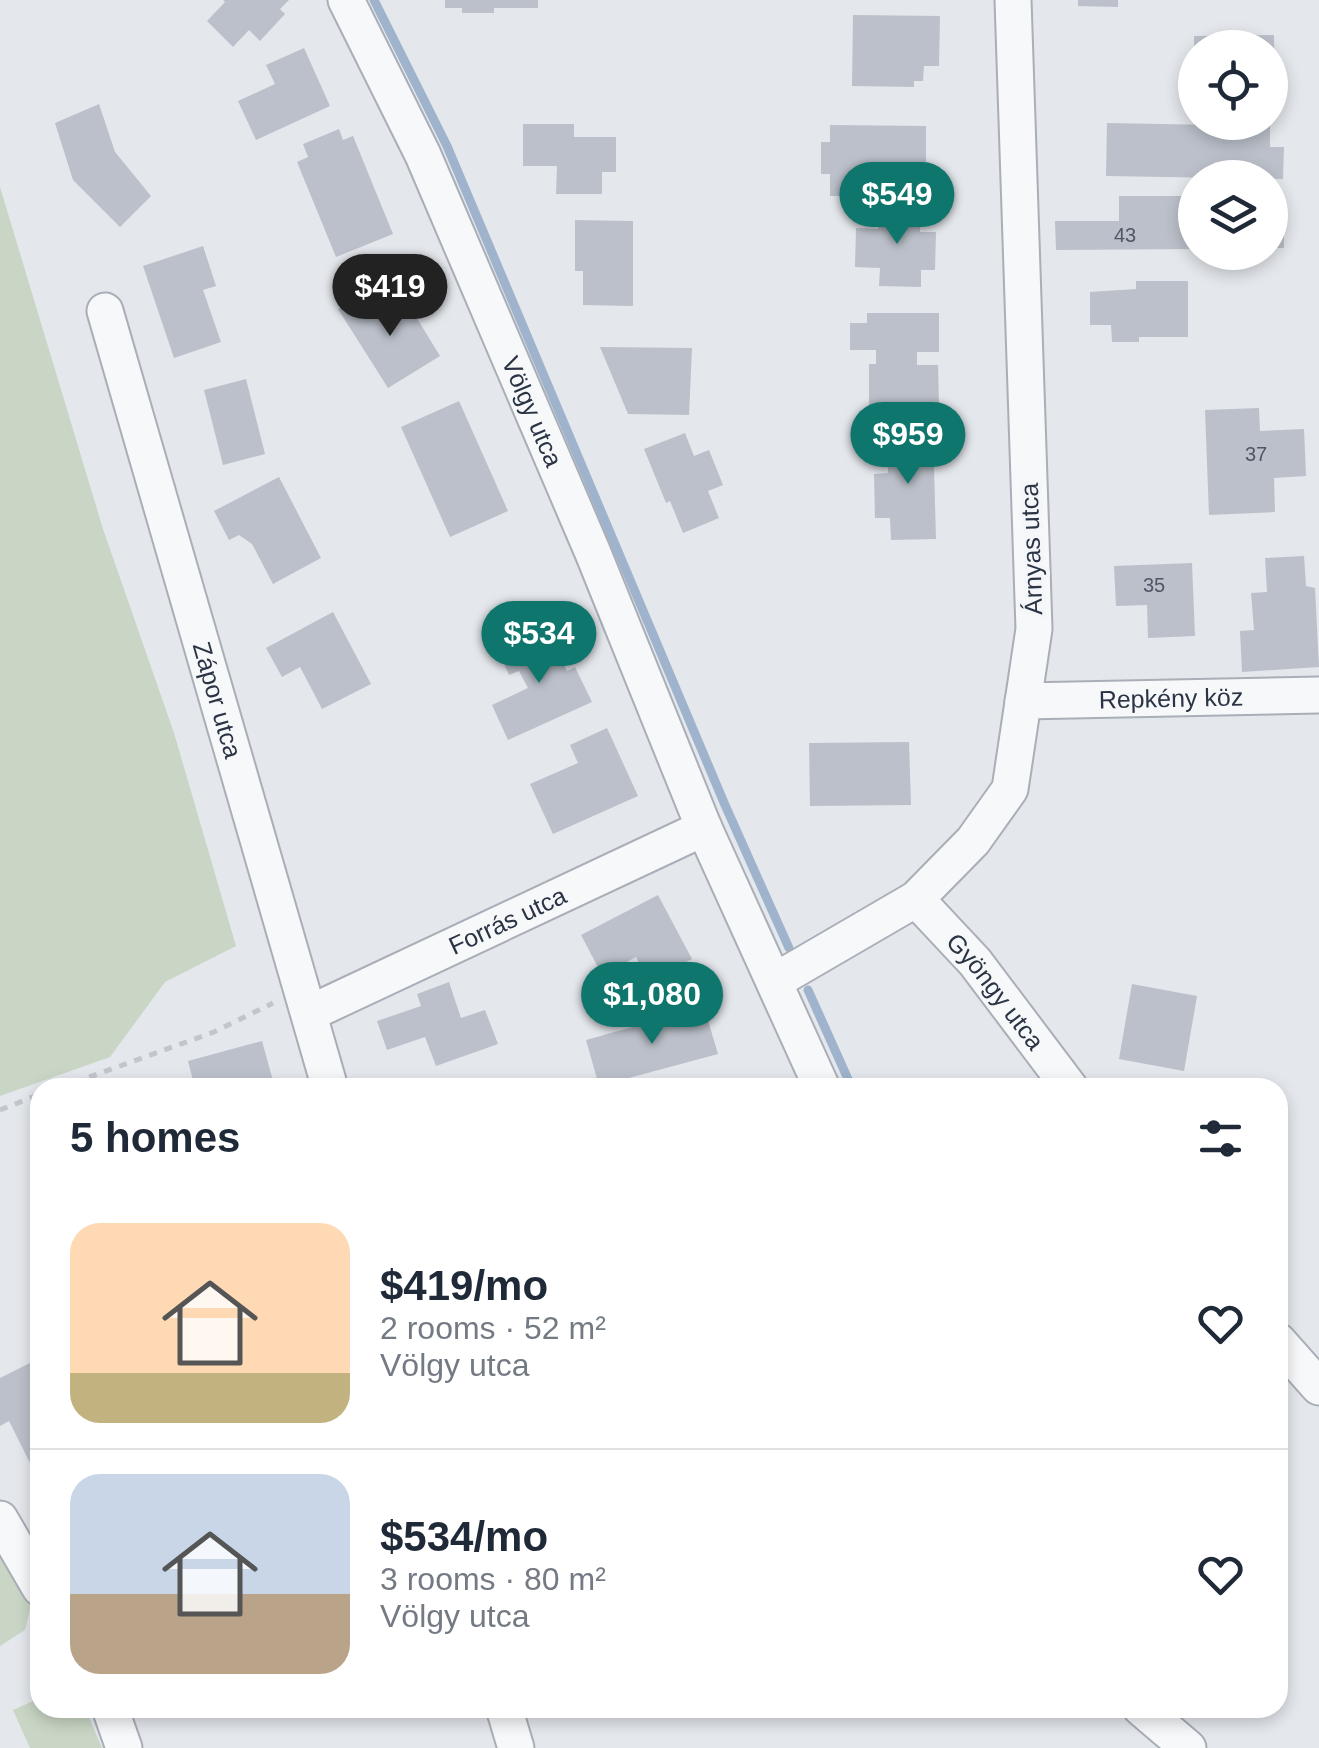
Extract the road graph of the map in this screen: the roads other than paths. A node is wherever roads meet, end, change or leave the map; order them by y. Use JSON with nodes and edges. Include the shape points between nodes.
{"nodes":[{"id":1,"x":346,"y":0,"type":"edge"},
{"id":2,"x":1013,"y":0,"type":"edge"},
{"id":3,"x":105,"y":311,"type":"dead end"},
{"id":4,"x":1319,"y":696,"type":"edge"},
{"id":5,"x":1023,"y":701,"type":"junction"},
{"id":6,"x":704,"y":828,"type":"junction"},
{"id":7,"x":916,"y":899,"type":"junction"},
{"id":8,"x":775,"y":980,"type":"junction"},
{"id":9,"x":310,"y":1013,"type":"junction"},
{"id":10,"x":327,"y":1078,"type":"edge"},
{"id":11,"x":818,"y":1078,"type":"edge"},
{"id":12,"x":1062,"y":1078,"type":"edge"},
{"id":13,"x":1288,"y":1352,"type":"edge"},
{"id":14,"x":1319,"y":1387,"type":"edge"},
{"id":15,"x":0,"y":1519,"type":"edge"},
{"id":16,"x":30,"y":1571,"type":"edge"},
{"id":17,"x":114,"y":1718,"type":"edge"},
{"id":18,"x":507,"y":1718,"type":"edge"},
{"id":19,"x":1153,"y":1718,"type":"edge"},
{"id":20,"x":124,"y":1748,"type":"edge"},
{"id":21,"x":516,"y":1748,"type":"edge"},
{"id":22,"x":1188,"y":1748,"type":"edge"}],
"edges":[{"from":1,"to":6,"type":"street","name":"Völgy utca","via":[[423,155]]},
{"from":2,"to":5,"type":"street","name":"Árnyas utca","via":[[1034,628]]},
{"from":3,"to":9,"type":"street","name":"Zápor utca"},
{"from":4,"to":5,"type":"street","name":"Repkény köz"},
{"from":5,"to":7,"type":"street","name":"Árnyas utca","via":[[1010,789],[973,841]]},
{"from":6,"to":8,"type":"street"},
{"from":6,"to":9,"type":"street","name":"Forrás utca"},
{"from":7,"to":8,"type":"street","name":"Árnyas utca"},
{"from":7,"to":12,"type":"street","name":"Gyöngy utca","via":[[975,962]]},
{"from":8,"to":11,"type":"street"},
{"from":9,"to":10,"type":"street","name":"Zápor utca"},
{"from":13,"to":14,"type":"street"},
{"from":15,"to":16,"type":"street"},
{"from":17,"to":20,"type":"street"},
{"from":18,"to":21,"type":"street"},
{"from":19,"to":22,"type":"street"}]}
